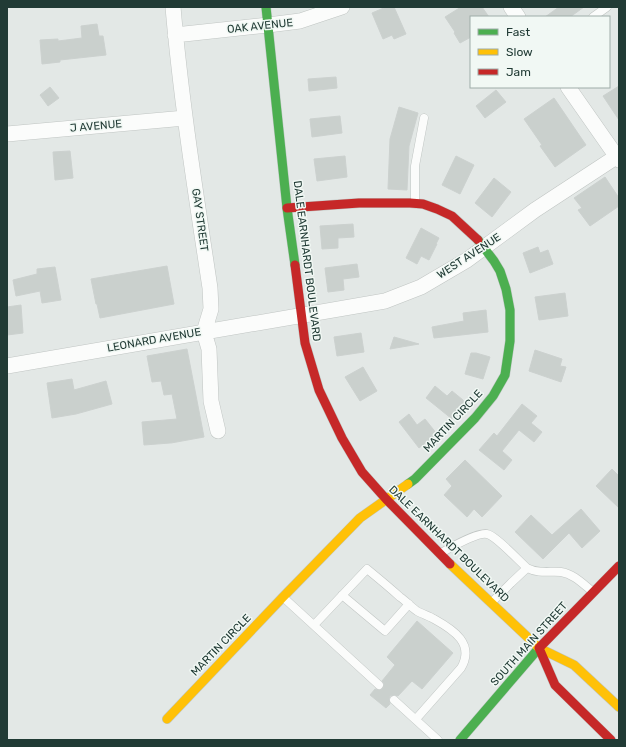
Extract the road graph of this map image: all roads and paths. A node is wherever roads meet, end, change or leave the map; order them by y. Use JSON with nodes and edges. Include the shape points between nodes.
{"nodes":[{"id":1,"x":173,"y":7,"type":"edge"},
{"id":2,"x":266,"y":7,"type":"edge"},
{"id":3,"x":342,"y":7,"type":"edge"},
{"id":4,"x":511,"y":7,"type":"edge"},
{"id":5,"x":607,"y":7,"type":"edge"},
{"id":6,"x":517,"y":16,"type":"edge"},
{"id":7,"x":594,"y":16,"type":"edge"},
{"id":8,"x":268,"y":25,"type":"junction"},
{"id":9,"x":175,"y":35,"type":"junction"},
{"id":10,"x":569,"y":88,"type":"edge"},
{"id":11,"x":185,"y":118,"type":"junction"},
{"id":12,"x":424,"y":118,"type":"dead end"},
{"id":13,"x":7,"y":134,"type":"edge"},
{"id":14,"x":618,"y":157,"type":"edge"},
{"id":15,"x":415,"y":204,"type":"junction"},
{"id":16,"x":287,"y":208,"type":"junction"},
{"id":17,"x":484,"y":248,"type":"junction"},
{"id":18,"x":301,"y":316,"type":"junction"},
{"id":19,"x":204,"y":332,"type":"junction"},
{"id":20,"x":7,"y":366,"type":"edge"},
{"id":21,"x":218,"y":431,"type":"dead end"},
{"id":22,"x":386,"y":499,"type":"junction"},
{"id":23,"x":440,"y":554,"type":"junction"},
{"id":24,"x":619,"y":566,"type":"edge"},
{"id":25,"x":527,"y":568,"type":"junction"},
{"id":26,"x":593,"y":592,"type":"junction"},
{"id":27,"x":342,"y":595,"type":"junction"},
{"id":28,"x":283,"y":597,"type":"junction"},
{"id":29,"x":492,"y":603,"type":"junction"},
{"id":30,"x":409,"y":604,"type":"junction"},
{"id":31,"x":314,"y":625,"type":"junction"},
{"id":32,"x":540,"y":648,"type":"junction"},
{"id":33,"x":379,"y":685,"type":"dead end"},
{"id":34,"x":394,"y":700,"type":"dead end"},
{"id":35,"x":619,"y":706,"type":"edge"},
{"id":36,"x":167,"y":719,"type":"dead end"},
{"id":37,"x":416,"y":719,"type":"junction"},
{"id":38,"x":438,"y":740,"type":"edge"},
{"id":39,"x":460,"y":740,"type":"edge"},
{"id":40,"x":611,"y":740,"type":"edge"}],
"edges":[{"from":1,"to":9,"type":"street","name":"GAY STREET"},
{"from":2,"to":8,"type":"main road","name":"DALE EARNHARDT BOULEVARD"},
{"from":3,"to":8,"type":"street","name":"OAK AVENUE","via":[[300,21]]},
{"from":4,"to":6,"type":"street"},
{"from":5,"to":7,"type":"lane"},
{"from":8,"to":9,"type":"street","name":"OAK AVENUE"},
{"from":8,"to":16,"type":"main road","name":"DALE EARNHARDT BOULEVARD"},
{"from":9,"to":11,"type":"street","name":"GAY STREET"},
{"from":10,"to":14,"type":"street"},
{"from":11,"to":13,"type":"street","name":"J AVENUE"},
{"from":11,"to":19,"type":"street","name":"GAY STREET","via":[[210,288],[211,309]]},
{"from":12,"to":15,"type":"lane","via":[[415,166]]},
{"from":14,"to":17,"type":"street","name":"WEST AVENUE","via":[[535,210]]},
{"from":15,"to":16,"type":"main road","name":"MARTIN CIRCLE","via":[[359,203]]},
{"from":15,"to":17,"type":"main road","name":"MARTIN CIRCLE","via":[[423,204],[452,216]]},
{"from":16,"to":18,"type":"main road","name":"DALE EARNHARDT BOULEVARD"},
{"from":17,"to":18,"type":"street","name":"WEST AVENUE","via":[[421,287],[385,302]]},
{"from":17,"to":22,"type":"main road","name":"MARTIN CIRCLE","via":[[500,271],[510,310],[510,341],[504,375],[493,396],[475,418],[415,479]]},
{"from":18,"to":19,"type":"street","name":"LEONARD AVENUE"},
{"from":18,"to":22,"type":"main road","name":"DALE EARNHARDT BOULEVARD","via":[[305,343],[319,390],[362,472]]},
{"from":19,"to":20,"type":"street","name":"LEONARD AVENUE"},
{"from":19,"to":21,"type":"street","via":[[209,350],[211,401]]},
{"from":22,"to":23,"type":"main road","name":"DALE EARNHARDT BOULEVARD"},
{"from":22,"to":28,"type":"main road","name":"MARTIN CIRCLE","via":[[360,518]]},
{"from":23,"to":25,"type":"lane","via":[[475,535],[486,533]]},
{"from":23,"to":29,"type":"main road","name":"DALE EARNHARDT BOULEVARD"},
{"from":24,"to":26,"type":"main road","name":"SOUTH MAIN STREET"},
{"from":25,"to":26,"type":"lane","via":[[570,575]]},
{"from":25,"to":29,"type":"lane"},
{"from":26,"to":32,"type":"main road","name":"SOUTH MAIN STREET"},
{"from":27,"to":30,"type":"lane","via":[[367,569]]},
{"from":27,"to":30,"type":"lane","via":[[385,631]]},
{"from":27,"to":31,"type":"lane"},
{"from":28,"to":31,"type":"lane"},
{"from":28,"to":36,"type":"main road","name":"MARTIN CIRCLE"},
{"from":29,"to":32,"type":"main road","name":"DALE EARNHARDT BOULEVARD"},
{"from":30,"to":37,"type":"lane","via":[[449,628],[460,638],[465,646],[466,655],[461,668]]},
{"from":31,"to":33,"type":"lane"},
{"from":32,"to":35,"type":"main road","name":"DALE EARNHARDT BOULEVARD","via":[[574,665]]},
{"from":32,"to":39,"type":"main road","name":"SOUTH MAIN STREET"},
{"from":32,"to":40,"type":"main road","name":"DALE EARNHARDT BOULEVARD","via":[[555,684]]},
{"from":34,"to":37,"type":"lane"},
{"from":37,"to":38,"type":"lane"}]}
